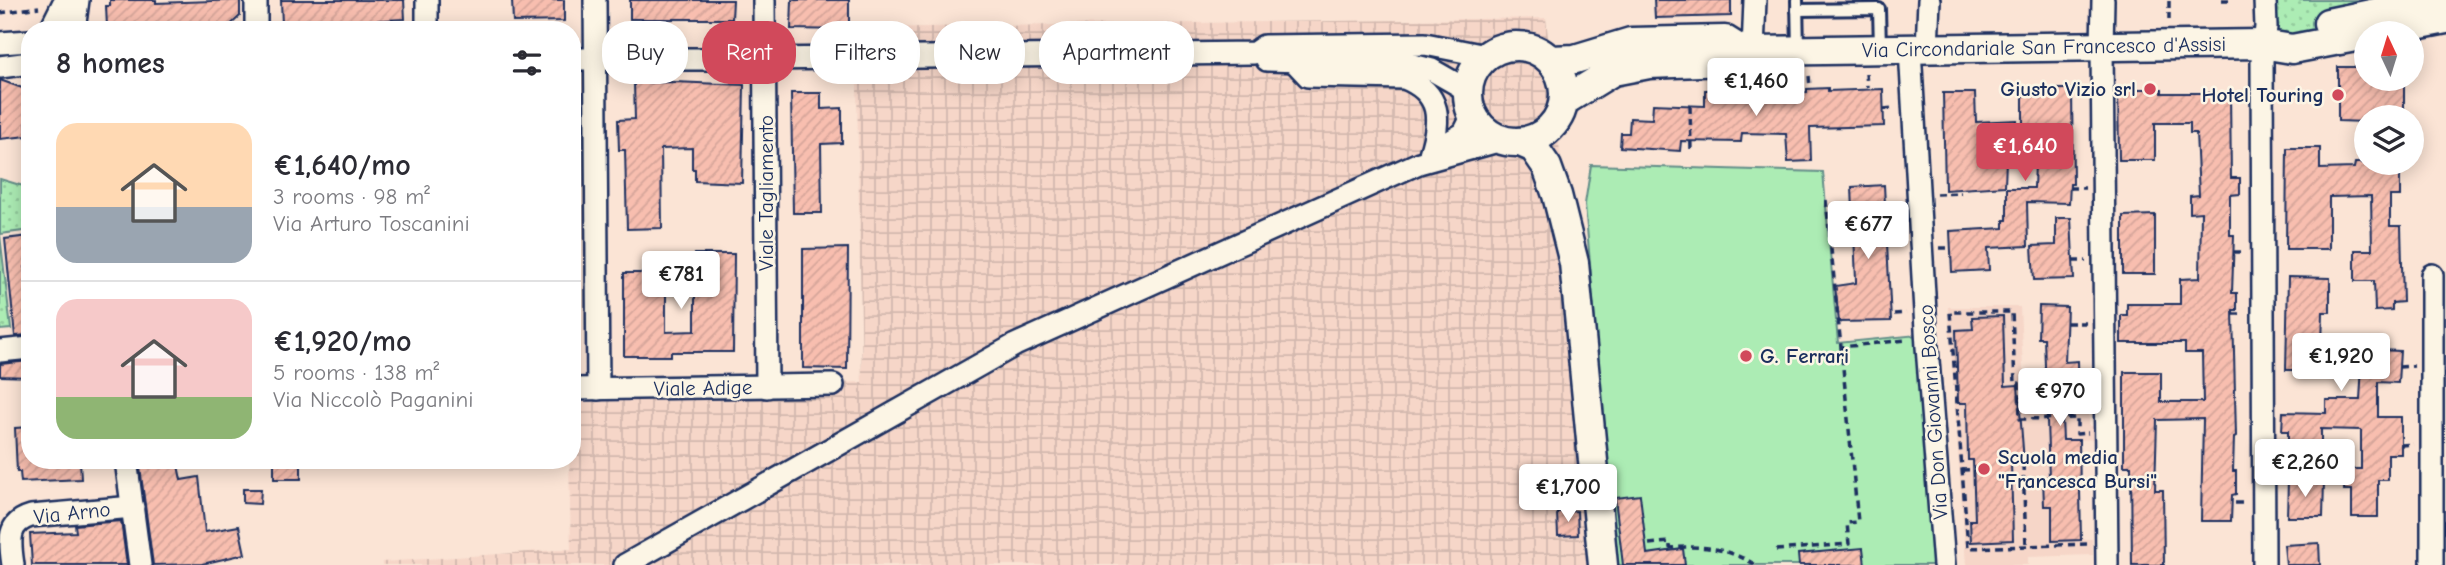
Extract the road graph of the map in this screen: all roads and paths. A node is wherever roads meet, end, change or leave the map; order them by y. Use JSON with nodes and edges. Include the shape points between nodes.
{"nodes":[{"id":1,"x":65,"y":0,"type":"edge"},
{"id":2,"x":78,"y":0,"type":"edge"},
{"id":3,"x":256,"y":0,"type":"edge"},
{"id":4,"x":427,"y":0,"type":"edge"},
{"id":5,"x":595,"y":0,"type":"edge"},
{"id":6,"x":764,"y":0,"type":"edge"},
{"id":7,"x":1755,"y":0,"type":"edge"},
{"id":8,"x":1929,"y":0,"type":"edge"},
{"id":9,"x":2103,"y":0,"type":"edge"},
{"id":10,"x":2222,"y":0,"type":"edge"},
{"id":11,"x":2229,"y":0,"type":"edge"},
{"id":12,"x":2265,"y":0,"type":"edge"},
{"id":13,"x":2438,"y":0,"type":"edge"},
{"id":14,"x":2169,"y":1,"type":"edge"},
{"id":15,"x":1797,"y":5,"type":"edge"},
{"id":16,"x":1880,"y":5,"type":"edge"},
{"id":17,"x":2446,"y":19,"type":"edge"},
{"id":18,"x":54,"y":21,"type":"edge"},
{"id":19,"x":75,"y":21,"type":"edge"},
{"id":20,"x":256,"y":21,"type":"edge"},
{"id":21,"x":427,"y":21,"type":"edge"},
{"id":22,"x":764,"y":21,"type":"edge"},
{"id":23,"x":2424,"y":23,"type":"edge"},
{"id":24,"x":2169,"y":27,"type":"dead end"},
{"id":25,"x":2354,"y":37,"type":"edge"},
{"id":26,"x":21,"y":42,"type":"edge"},
{"id":27,"x":0,"y":43,"type":"edge"},
{"id":28,"x":2262,"y":44,"type":"junction"},
{"id":29,"x":2102,"y":47,"type":"junction"},
{"id":30,"x":1919,"y":49,"type":"junction"},
{"id":31,"x":1747,"y":50,"type":"junction"},
{"id":32,"x":1798,"y":50,"type":"junction"},
{"id":33,"x":1254,"y":53,"type":"junction"},
{"id":34,"x":1486,"y":57,"type":"junction"},
{"id":35,"x":581,"y":59,"type":"edge"},
{"id":36,"x":596,"y":59,"type":"junction"},
{"id":37,"x":702,"y":59,"type":"edge"},
{"id":38,"x":796,"y":59,"type":"edge"},
{"id":39,"x":1551,"y":60,"type":"junction"},
{"id":40,"x":1873,"y":60,"type":"junction"},
{"id":41,"x":1293,"y":61,"type":"junction"},
{"id":42,"x":21,"y":64,"type":"edge"},
{"id":43,"x":0,"y":67,"type":"edge"},
{"id":44,"x":1809,"y":76,"type":"dead end"},
{"id":45,"x":765,"y":84,"type":"edge"},
{"id":46,"x":1810,"y":87,"type":"dead end"},
{"id":47,"x":1867,"y":87,"type":"dead end"},
{"id":48,"x":1470,"y":105,"type":"junction"},
{"id":49,"x":1690,"y":106,"type":"dead end"},
{"id":50,"x":1897,"y":107,"type":"dead end"},
{"id":51,"x":1884,"y":109,"type":"dead end"},
{"id":52,"x":1559,"y":113,"type":"junction"},
{"id":53,"x":1511,"y":141,"type":"junction"},
{"id":54,"x":1691,"y":151,"type":"dead end"},
{"id":55,"x":1424,"y":159,"type":"junction"},
{"id":56,"x":2070,"y":188,"type":"dead end"},
{"id":57,"x":2091,"y":188,"type":"dead end"},
{"id":58,"x":1961,"y":193,"type":"dead end"},
{"id":59,"x":1826,"y":200,"type":"dead end"},
{"id":60,"x":1934,"y":200,"type":"dead end"},
{"id":61,"x":1905,"y":207,"type":"dead end"},
{"id":62,"x":1888,"y":208,"type":"dead end"},
{"id":63,"x":1938,"y":248,"type":"dead end"},
{"id":64,"x":1572,"y":255,"type":"junction"},
{"id":65,"x":1938,"y":257,"type":"dead end"},
{"id":66,"x":2091,"y":260,"type":"dead end"},
{"id":67,"x":2073,"y":261,"type":"dead end"},
{"id":68,"x":2432,"y":275,"type":"dead end"},
{"id":69,"x":2067,"y":323,"type":"dead end"},
{"id":70,"x":2092,"y":323,"type":"dead end"},
{"id":71,"x":1916,"y":340,"type":"dead end"},
{"id":72,"x":1841,"y":347,"type":"junction"},
{"id":73,"x":21,"y":349,"type":"edge"},
{"id":74,"x":0,"y":351,"type":"edge"},
{"id":75,"x":833,"y":385,"type":"dead end"},
{"id":76,"x":767,"y":387,"type":"junction"},
{"id":77,"x":598,"y":389,"type":"junction"},
{"id":78,"x":581,"y":390,"type":"edge"},
{"id":79,"x":2094,"y":433,"type":"dead end"},
{"id":80,"x":2023,"y":464,"type":"dead end"},
{"id":81,"x":127,"y":469,"type":"edge"},
{"id":82,"x":1984,"y":469,"type":"dead end"},
{"id":83,"x":1962,"y":470,"type":"junction"},
{"id":84,"x":132,"y":507,"type":"junction"},
{"id":85,"x":1649,"y":544,"type":"dead end"},
{"id":86,"x":2092,"y":544,"type":"dead end"},
{"id":87,"x":2026,"y":545,"type":"junction"},
{"id":88,"x":1776,"y":551,"type":"dead end"},
{"id":89,"x":13,"y":565,"type":"edge"},
{"id":90,"x":140,"y":565,"type":"edge"},
{"id":91,"x":625,"y":565,"type":"edge"},
{"id":92,"x":1603,"y":565,"type":"edge"},
{"id":93,"x":1756,"y":565,"type":"edge"},
{"id":94,"x":1944,"y":565,"type":"edge"},
{"id":95,"x":2107,"y":565,"type":"edge"},
{"id":96,"x":2264,"y":565,"type":"edge"},
{"id":97,"x":2432,"y":565,"type":"edge"}],
"edges":[{"from":1,"to":18,"type":"street"},
{"from":2,"to":19,"type":"street"},
{"from":3,"to":20,"type":"street"},
{"from":4,"to":21,"type":"street"},
{"from":5,"to":36,"type":"street"},
{"from":6,"to":22,"type":"street","name":"Viale Tagliamento"},
{"from":7,"to":31,"type":"street"},
{"from":8,"to":30,"type":"street","name":"Via Don Giovanni Bosco"},
{"from":9,"to":29,"type":"street"},
{"from":10,"to":11,"type":"path"},
{"from":12,"to":28,"type":"street"},
{"from":13,"to":28,"type":"street","name":"Via Circondariale San Francesco d'Assisi","via":[[2290,30]]},
{"from":14,"to":24,"type":"path"},
{"from":15,"to":16,"type":"lane"},
{"from":15,"to":32,"type":"lane"},
{"from":16,"to":40,"type":"lane"},
{"from":17,"to":23,"type":"street"},
{"from":25,"to":28,"type":"street","name":"Via Circondariale San Francesco d'Assisi","via":[[2292,49]]},
{"from":26,"to":27,"type":"street"},
{"from":28,"to":29,"type":"street","name":"Via Circondariale San Francesco d'Assisi"},
{"from":28,"to":96,"type":"street"},
{"from":29,"to":30,"type":"street","name":"Via Circondariale San Francesco d'Assisi"},
{"from":29,"to":95,"type":"street"},
{"from":30,"to":40,"type":"street","name":"Via Circondariale San Francesco d'Assisi"},
{"from":30,"to":94,"type":"street","name":"Via Don Giovanni Bosco","via":[[1927,347]]},
{"from":31,"to":32,"type":"street","name":"Via Circondariale San Francesco d'Assisi"},
{"from":31,"to":39,"type":"street","name":"Via Circondariale San Francesco d'Assisi","via":[[1725,40],[1631,42],[1575,59]]},
{"from":31,"to":52,"type":"street","name":"Via Circondariale San Francesco d'Assisi","via":[[1726,61],[1649,64],[1613,71]]},
{"from":32,"to":40,"type":"street","name":"Via Circondariale San Francesco d'Assisi"},
{"from":33,"to":34,"type":"street","via":[[1264,46],[1425,44]]},
{"from":33,"to":38,"type":"street"},
{"from":33,"to":41,"type":"street","via":[[1264,60]]},
{"from":34,"to":39,"type":"street","via":[[1498,49],[1519,46]]},
{"from":34,"to":48,"type":"street","via":[[1470,81]]},
{"from":35,"to":36,"type":"street"},
{"from":36,"to":37,"type":"street"},
{"from":36,"to":77,"type":"street"},
{"from":39,"to":52,"type":"street","via":[[1563,79]]},
{"from":40,"to":47,"type":"path"},
{"from":41,"to":48,"type":"street","via":[[1408,64],[1432,70],[1460,86]]},
{"from":41,"to":55,"type":"street","via":[[1308,76],[1404,78],[1417,83],[1432,98],[1437,114],[1437,134]]},
{"from":42,"to":43,"type":"street"},
{"from":44,"to":46,"type":"path"},
{"from":45,"to":76,"type":"street","name":"Viale Tagliamento"},
{"from":48,"to":53,"type":"street","via":[[1490,135]]},
{"from":48,"to":55,"type":"street","via":[[1464,133]]},
{"from":49,"to":54,"type":"path"},
{"from":50,"to":51,"type":"path"},
{"from":52,"to":53,"type":"street","name":"Via Circondariale San Francesco d'Assisi","via":[[1533,139]]},
{"from":52,"to":64,"type":"street"},
{"from":53,"to":55,"type":"street"},
{"from":53,"to":64,"type":"street","via":[[1534,148],[1547,167]]},
{"from":55,"to":91,"type":"street","via":[[1015,345]]},
{"from":56,"to":57,"type":"path"},
{"from":58,"to":60,"type":"path","via":[[1933,194]]},
{"from":59,"to":72,"type":"path"},
{"from":61,"to":62,"type":"path"},
{"from":63,"to":65,"type":"path"},
{"from":64,"to":92,"type":"street"},
{"from":66,"to":67,"type":"path"},
{"from":68,"to":97,"type":"street"},
{"from":69,"to":70,"type":"path"},
{"from":71,"to":72,"type":"path"},
{"from":72,"to":88,"type":"path","via":[[1858,522],[1847,523],[1849,544]]},
{"from":73,"to":74,"type":"street"},
{"from":75,"to":76,"type":"street","name":"Viale Adige"},
{"from":76,"to":77,"type":"street","name":"Viale Adige"},
{"from":77,"to":78,"type":"street","name":"Viale Adige"},
{"from":79,"to":83,"type":"path","via":[[2077,434],[2077,418],[2020,419],[2012,312],[1950,312]]},
{"from":80,"to":87,"type":"path"},
{"from":81,"to":84,"type":"street"},
{"from":82,"to":83,"type":"path"},
{"from":83,"to":87,"type":"path","via":[[1968,548]]},
{"from":84,"to":89,"type":"street","name":"Via Arno","via":[[22,519],[12,528],[10,538]]},
{"from":84,"to":90,"type":"street"},
{"from":85,"to":93,"type":"path","via":[[1670,542],[1670,548],[1720,550]]},
{"from":86,"to":87,"type":"path"}]}
